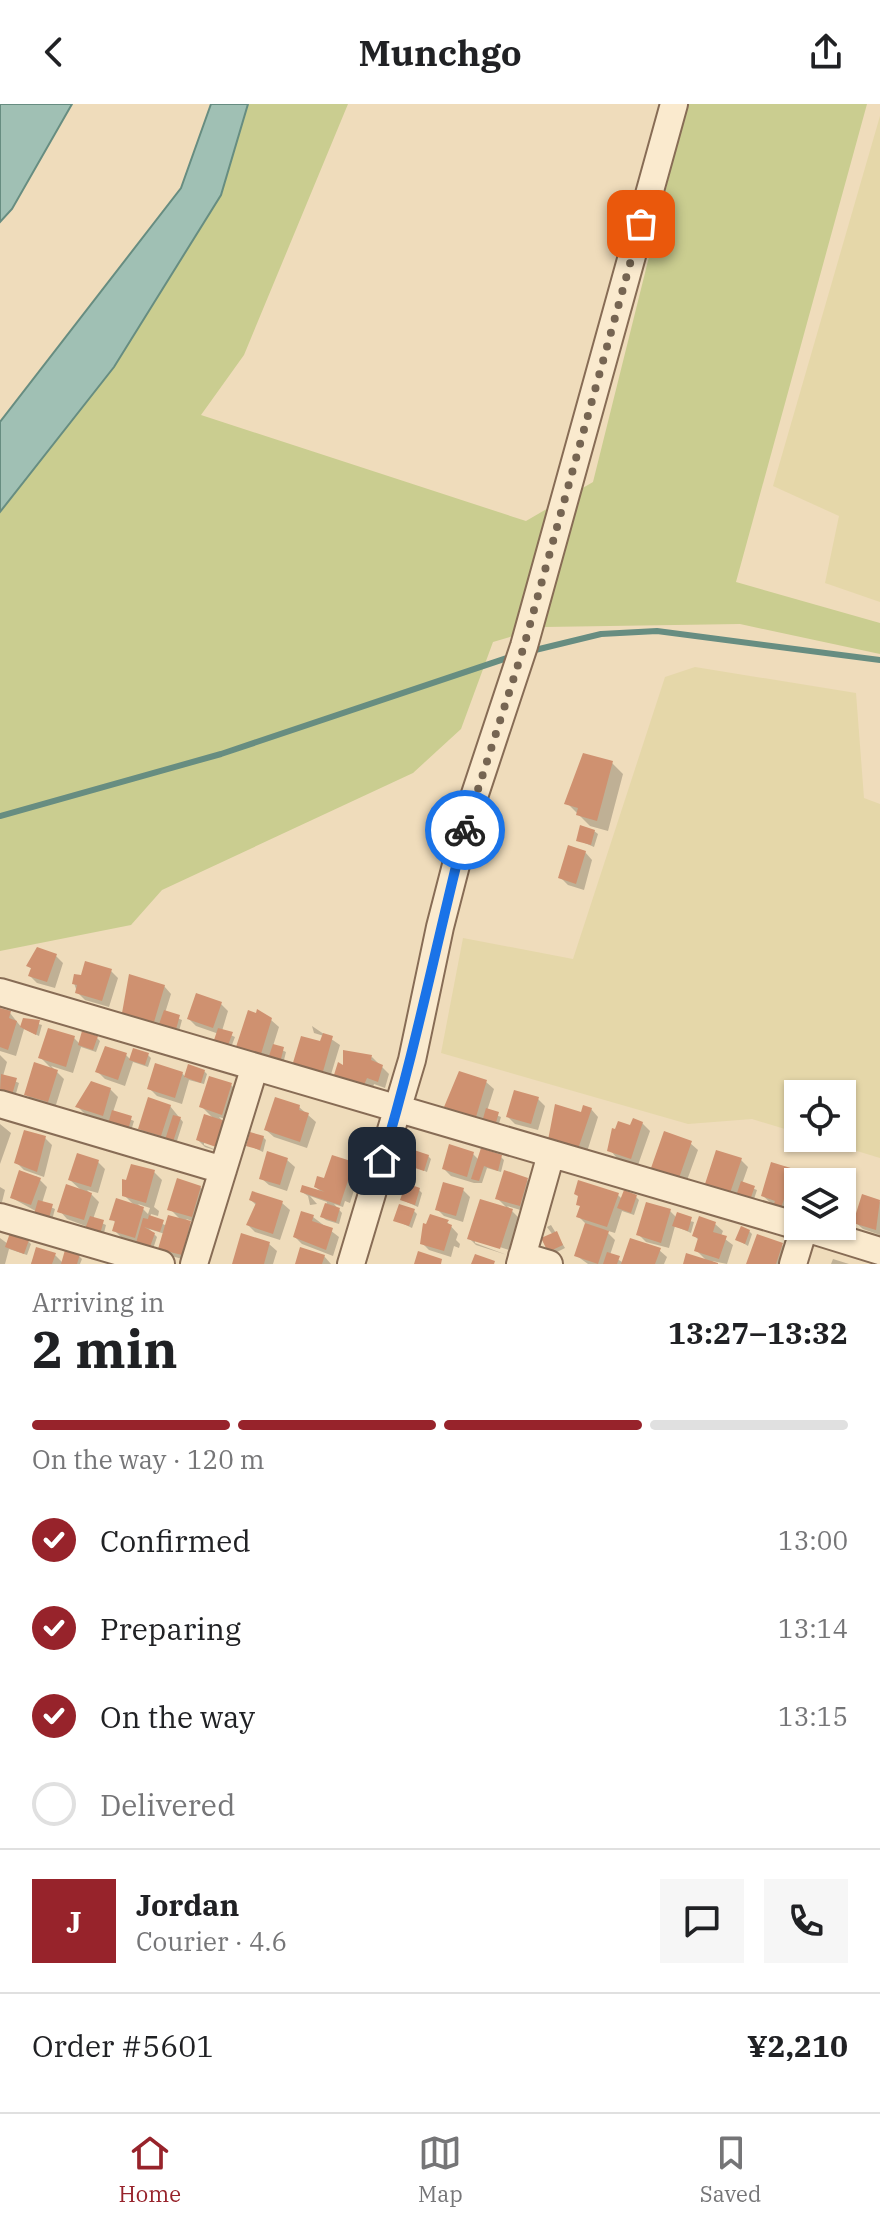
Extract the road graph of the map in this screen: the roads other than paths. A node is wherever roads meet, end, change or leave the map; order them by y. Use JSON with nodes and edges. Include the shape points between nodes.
{"nodes":[{"id":1,"x":674,"y":104,"type":"edge"},
{"id":2,"x":0,"y":992,"type":"edge"},
{"id":3,"x":254,"y":1069,"type":"junction"},
{"id":4,"x":0,"y":1104,"type":"edge"},
{"id":5,"x":397,"y":1110,"type":"junction"},
{"id":6,"x":551,"y":1154,"type":"junction"},
{"id":7,"x":223,"y":1170,"type":"junction"},
{"id":8,"x":0,"y":1217,"type":"edge"},
{"id":9,"x":784,"y":1221,"type":"edge"},
{"id":10,"x":797,"y":1240,"type":"edge"},
{"id":11,"x":845,"y":1240,"type":"edge"},
{"id":12,"x":880,"y":1251,"type":"edge"},
{"id":13,"x":521,"y":1260,"type":"edge"},
{"id":14,"x":161,"y":1264,"type":"edge"},
{"id":15,"x":194,"y":1264,"type":"edge"},
{"id":16,"x":351,"y":1264,"type":"edge"},
{"id":17,"x":549,"y":1264,"type":"edge"},
{"id":18,"x":793,"y":1264,"type":"edge"}],
"edges":[{"from":1,"to":5,"type":"street","via":[[524,646],[472,803]]},
{"from":2,"to":3,"type":"street"},
{"from":3,"to":5,"type":"street"},
{"from":3,"to":7,"type":"street"},
{"from":4,"to":7,"type":"street"},
{"from":5,"to":6,"type":"street"},
{"from":5,"to":16,"type":"street"},
{"from":6,"to":9,"type":"street"},
{"from":6,"to":13,"type":"street"},
{"from":7,"to":15,"type":"street"},
{"from":8,"to":14,"type":"street"},
{"from":10,"to":18,"type":"street"},
{"from":11,"to":12,"type":"street"},
{"from":13,"to":17,"type":"street"}]}
